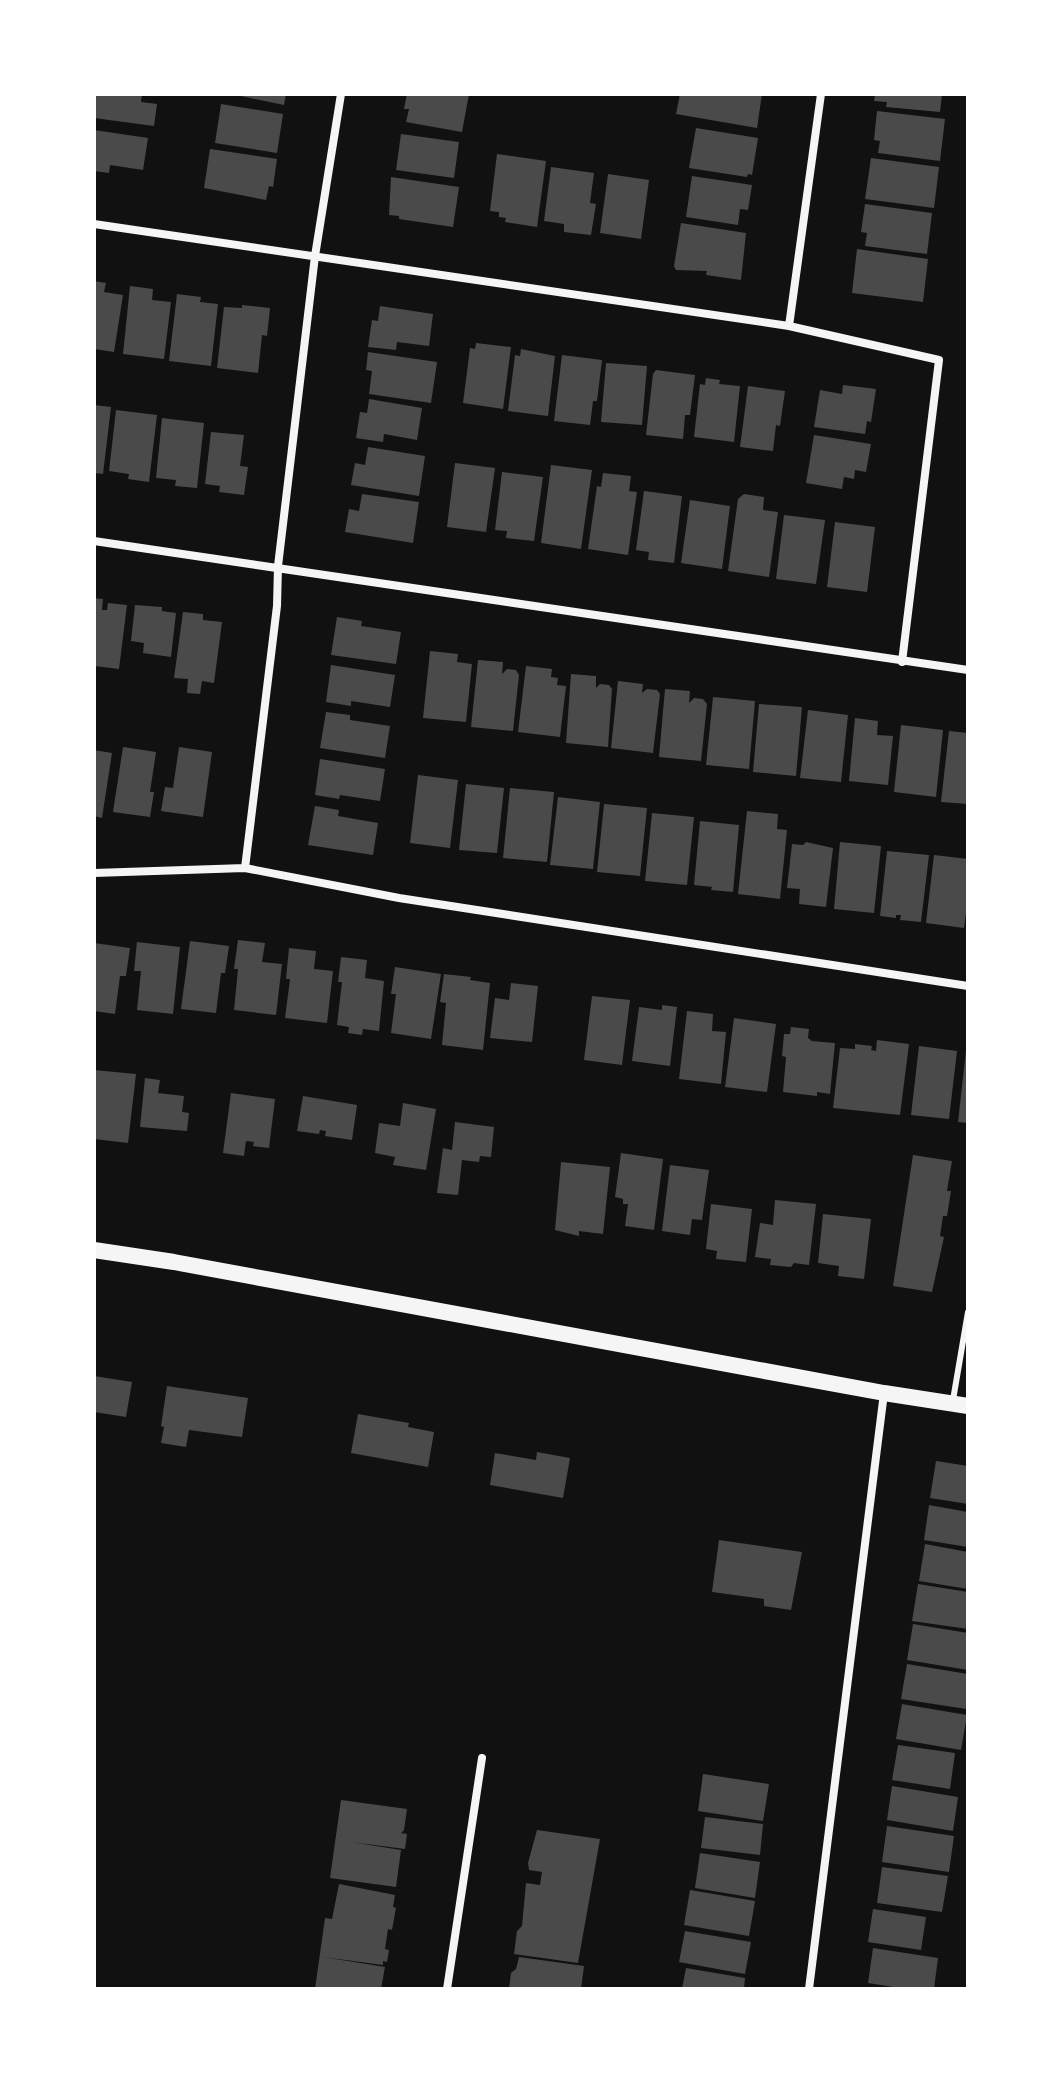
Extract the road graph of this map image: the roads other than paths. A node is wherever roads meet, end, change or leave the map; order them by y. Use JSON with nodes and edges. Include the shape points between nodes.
{"nodes":[{"id":1,"x":341,"y":94,"type":"edge"},
{"id":2,"x":821,"y":94,"type":"edge"},
{"id":3,"x":94,"y":224,"type":"edge"},
{"id":4,"x":315,"y":256,"type":"junction"},
{"id":5,"x":789,"y":326,"type":"junction"},
{"id":6,"x":94,"y":541,"type":"edge"},
{"id":7,"x":278,"y":566,"type":"junction"},
{"id":8,"x":902,"y":662,"type":"junction"},
{"id":9,"x":968,"y":670,"type":"edge"},
{"id":10,"x":245,"y":868,"type":"junction"},
{"id":11,"x":94,"y":873,"type":"edge"},
{"id":12,"x":968,"y":986,"type":"edge"},
{"id":13,"x":94,"y":1250,"type":"edge"},
{"id":14,"x":968,"y":1312,"type":"edge"},
{"id":15,"x":884,"y":1393,"type":"junction"},
{"id":16,"x":960,"y":1405,"type":"edge"},
{"id":17,"x":482,"y":1758,"type":"dead end"},
{"id":18,"x":447,"y":1989,"type":"edge"},
{"id":19,"x":809,"y":1989,"type":"edge"}],
"edges":[{"from":1,"to":4,"type":"street"},
{"from":2,"to":5,"type":"street"},
{"from":3,"to":4,"type":"street"},
{"from":4,"to":5,"type":"street"},
{"from":4,"to":7,"type":"street"},
{"from":5,"to":8,"type":"street","via":[[939,360]]},
{"from":6,"to":7,"type":"street"},
{"from":7,"to":8,"type":"street"},
{"from":7,"to":10,"type":"street"},
{"from":8,"to":9,"type":"street"},
{"from":10,"to":11,"type":"street"},
{"from":10,"to":12,"type":"street","via":[[399,898]]},
{"from":13,"to":15,"type":"main road"},
{"from":14,"to":16,"type":"lane"},
{"from":15,"to":16,"type":"main road"},
{"from":15,"to":19,"type":"street"},
{"from":17,"to":18,"type":"street"}]}
